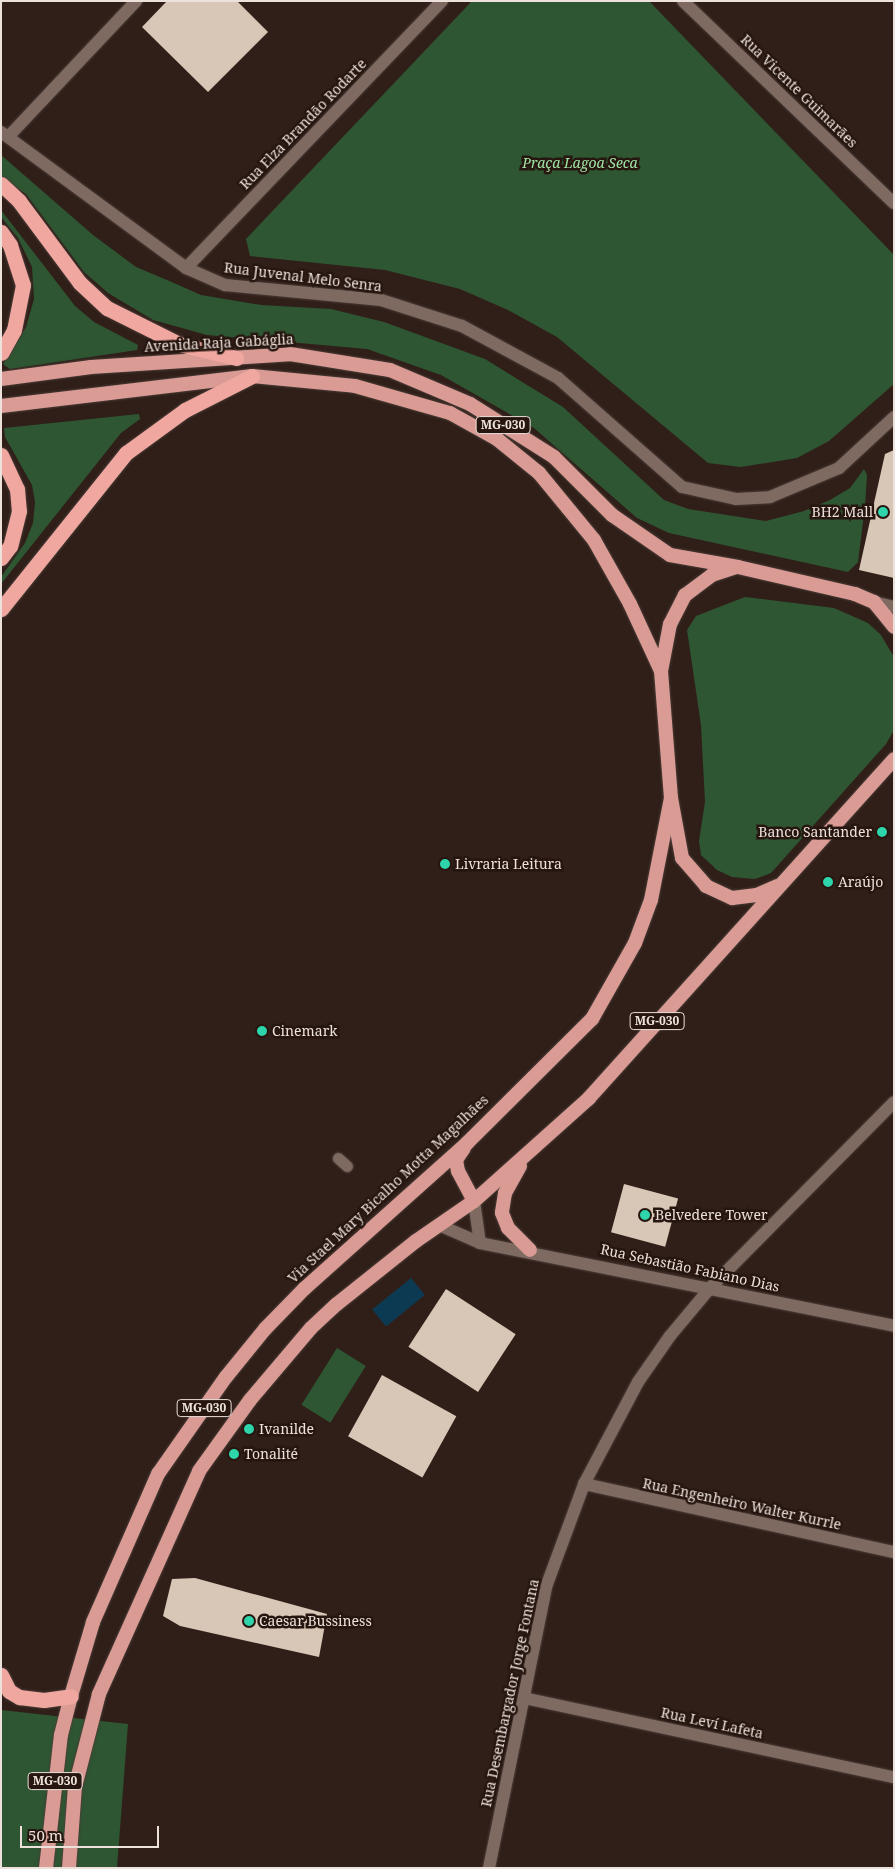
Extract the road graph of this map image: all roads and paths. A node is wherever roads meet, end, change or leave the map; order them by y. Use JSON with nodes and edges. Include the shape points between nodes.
{"nodes":[{"id":1,"x":136,"y":1,"type":"edge"},
{"id":2,"x":442,"y":1,"type":"edge"},
{"id":3,"x":683,"y":1,"type":"edge"},
{"id":4,"x":5,"y":134,"type":"edge"},
{"id":5,"x":1,"y":184,"type":"edge"},
{"id":6,"x":894,"y":203,"type":"edge"},
{"id":7,"x":1,"y":232,"type":"edge"},
{"id":8,"x":186,"y":268,"type":"junction"},
{"id":9,"x":1,"y":353,"type":"edge"},
{"id":10,"x":236,"y":358,"type":"junction"},
{"id":11,"x":252,"y":376,"type":"junction"},
{"id":12,"x":1,"y":379,"type":"edge"},
{"id":13,"x":1,"y":406,"type":"edge"},
{"id":14,"x":894,"y":418,"type":"edge"},
{"id":15,"x":1,"y":455,"type":"edge"},
{"id":16,"x":1,"y":558,"type":"edge"},
{"id":17,"x":738,"y":566,"type":"junction"},
{"id":18,"x":874,"y":602,"type":"junction"},
{"id":19,"x":894,"y":607,"type":"edge"},
{"id":20,"x":1,"y":609,"type":"edge"},
{"id":21,"x":894,"y":627,"type":"edge"},
{"id":22,"x":661,"y":671,"type":"junction"},
{"id":23,"x":894,"y":760,"type":"edge"},
{"id":24,"x":671,"y":798,"type":"junction"},
{"id":25,"x":783,"y":884,"type":"junction"},
{"id":26,"x":894,"y":1102,"type":"edge"},
{"id":27,"x":467,"y":1143,"type":"junction"},
{"id":28,"x":527,"y":1154,"type":"junction"},
{"id":29,"x":474,"y":1201,"type":"junction"},
{"id":30,"x":439,"y":1225,"type":"junction"},
{"id":31,"x":480,"y":1243,"type":"junction"},
{"id":32,"x":530,"y":1250,"type":"junction"},
{"id":33,"x":711,"y":1287,"type":"junction"},
{"id":34,"x":894,"y":1326,"type":"edge"},
{"id":35,"x":584,"y":1484,"type":"junction"},
{"id":36,"x":894,"y":1552,"type":"edge"},
{"id":37,"x":1,"y":1675,"type":"edge"},
{"id":38,"x":71,"y":1696,"type":"junction"},
{"id":39,"x":524,"y":1698,"type":"junction"},
{"id":40,"x":894,"y":1777,"type":"edge"},
{"id":41,"x":46,"y":1868,"type":"edge"},
{"id":42,"x":69,"y":1868,"type":"edge"},
{"id":43,"x":489,"y":1868,"type":"edge"}],
"edges":[{"from":1,"to":4,"type":"street"},
{"from":2,"to":8,"type":"street","name":"Rua Elza Brandão Rodarte"},
{"from":3,"to":6,"type":"street","name":"Rua Vicente Guimarães"},
{"from":4,"to":8,"type":"street","name":"Rua Juvenal Melo Senra"},
{"from":5,"to":10,"type":"highway","via":[[19,200],[80,283],[107,308],[179,344]]},
{"from":7,"to":9,"type":"highway","via":[[10,244],[23,285],[14,330]]},
{"from":8,"to":14,"type":"street","name":"Rua Juvenal Melo Senra","via":[[225,285],[381,300],[462,326],[558,378],[682,488],[736,499],[770,496],[839,468]]},
{"from":10,"to":12,"type":"highway","name":"Avenida Raja Gabáglia","number":"MG-030","via":[[91,367]]},
{"from":10,"to":17,"type":"highway","name":"Avenida Raja Gabáglia","number":"MG-030","via":[[290,354],[390,370],[470,404],[554,457],[612,515],[670,555]]},
{"from":11,"to":13,"type":"highway","number":"MG-030"},
{"from":11,"to":20,"type":"highway","via":[[185,410],[126,453]]},
{"from":11,"to":22,"type":"highway","number":"MG-030","via":[[355,386],[450,413],[497,439],[540,473],[594,540],[630,604]]},
{"from":15,"to":16,"type":"highway","via":[[17,489],[19,511],[10,546]]},
{"from":17,"to":18,"type":"highway","number":"MG-030","via":[[855,594]]},
{"from":17,"to":22,"type":"highway","via":[[712,575],[685,594],[670,624]]},
{"from":18,"to":19,"type":"street"},
{"from":18,"to":21,"type":"highway"},
{"from":22,"to":24,"type":"highway","number":"MG-030"},
{"from":23,"to":25,"type":"highway","number":"MG-030"},
{"from":24,"to":25,"type":"highway","via":[[682,858],[706,886],[732,898],[757,895]]},
{"from":24,"to":27,"type":"highway","name":"Via Stael Mary Bicalho Motta Magalhães","number":"MG-030","via":[[651,900],[635,943],[592,1019]]},
{"from":25,"to":28,"type":"highway","number":"MG-030","via":[[589,1098]]},
{"from":26,"to":33,"type":"street","name":"Rua Desembargador Jorge Fontana"},
{"from":27,"to":29,"type":"highway","via":[[456,1160],[458,1171]]},
{"from":27,"to":38,"type":"highway","name":"Via Stael Mary Bicalho Motta Magalhães","number":"MG-030","via":[[305,1288],[265,1329],[226,1377],[158,1474],[93,1622]]},
{"from":28,"to":29,"type":"highway","number":"MG-030"},
{"from":28,"to":32,"type":"highway","via":[[505,1193],[502,1213],[508,1228]]},
{"from":29,"to":30,"type":"highway","number":"MG-030"},
{"from":29,"to":31,"type":"street"},
{"from":30,"to":31,"type":"street","name":"Rua Sebastião Fabiano Dias"},
{"from":30,"to":42,"type":"highway","number":"MG-030","via":[[351,1292],[311,1328],[250,1400],[199,1471],[99,1694],[75,1787]]},
{"from":31,"to":32,"type":"street","name":"Rua Sebastião Fabiano Dias"},
{"from":32,"to":33,"type":"street","name":"Rua Sebastião Fabiano Dias"},
{"from":33,"to":34,"type":"street","name":"Rua Sebastião Fabiano Dias"},
{"from":33,"to":35,"type":"street","name":"Rua Desembargador Jorge Fontana","via":[[670,1336],[638,1382]]},
{"from":35,"to":36,"type":"street","name":"Rua Engenheiro Walter Kurrle"},
{"from":35,"to":39,"type":"street","name":"Rua Desembargador Jorge Fontana","via":[[546,1587]]},
{"from":37,"to":38,"type":"highway","via":[[9,1691],[19,1697],[44,1700]]},
{"from":38,"to":41,"type":"highway","number":"MG-030","via":[[61,1735]]},
{"from":39,"to":40,"type":"street","name":"Rua Leví Lafeta"},
{"from":39,"to":43,"type":"street","name":"Rua Desembargador Jorge Fontana"}]}
